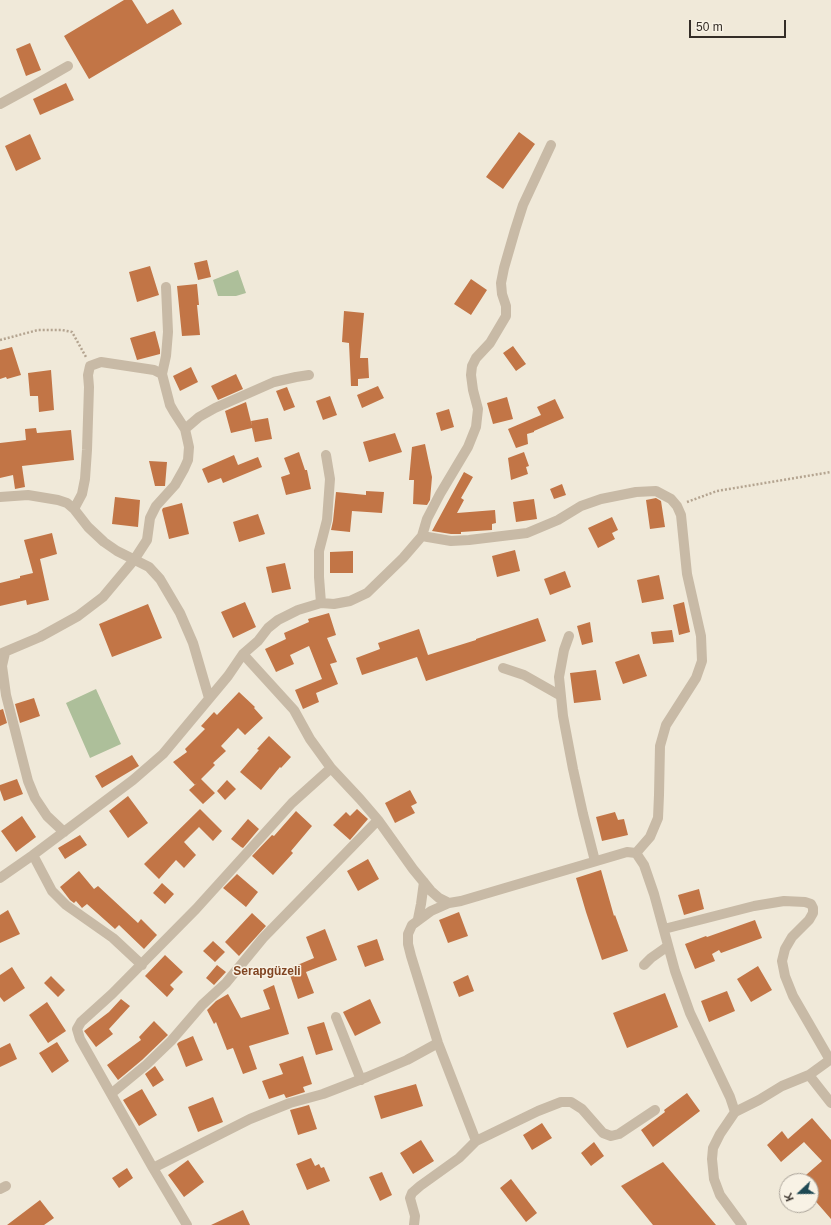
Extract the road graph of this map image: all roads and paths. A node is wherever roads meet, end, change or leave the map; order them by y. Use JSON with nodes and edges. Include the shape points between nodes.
{"nodes":[{"id":1,"x":68,"y":66,"type":"dead end"},
{"id":2,"x":0,"y":104,"type":"edge"},
{"id":3,"x":551,"y":145,"type":"dead end"},
{"id":4,"x":166,"y":287,"type":"dead end"},
{"id":5,"x":0,"y":340,"type":"edge"},
{"id":6,"x":90,"y":366,"type":"junction"},
{"id":7,"x":162,"y":374,"type":"junction"},
{"id":8,"x":308,"y":375,"type":"dead end"},
{"id":9,"x":186,"y":429,"type":"junction"},
{"id":10,"x":326,"y":455,"type":"dead end"},
{"id":11,"x":831,"y":472,"type":"edge"},
{"id":12,"x":0,"y":497,"type":"edge"},
{"id":13,"x":677,"y":506,"type":"junction"},
{"id":14,"x":74,"y":509,"type":"junction"},
{"id":15,"x":422,"y":536,"type":"junction"},
{"id":16,"x":134,"y":560,"type":"junction"},
{"id":17,"x":321,"y":603,"type":"junction"},
{"id":18,"x":569,"y":636,"type":"dead end"},
{"id":19,"x":2,"y":654,"type":"edge"},
{"id":20,"x":243,"y":654,"type":"junction"},
{"id":21,"x":503,"y":668,"type":"dead end"},
{"id":22,"x":561,"y":696,"type":"junction"},
{"id":23,"x":209,"y":698,"type":"junction"},
{"id":24,"x":331,"y":768,"type":"junction"},
{"id":25,"x":378,"y":820,"type":"junction"},
{"id":26,"x":64,"y":832,"type":"junction"},
{"id":27,"x":636,"y":853,"type":"junction"},
{"id":28,"x":33,"y":855,"type":"junction"},
{"id":29,"x":595,"y":861,"type":"junction"},
{"id":30,"x":0,"y":878,"type":"edge"},
{"id":31,"x":424,"y":882,"type":"junction"},
{"id":32,"x":449,"y":903,"type":"junction"},
{"id":33,"x":418,"y":919,"type":"junction"},
{"id":34,"x":664,"y":929,"type":"junction"},
{"id":35,"x":668,"y":946,"type":"junction"},
{"id":36,"x":142,"y":965,"type":"junction"},
{"id":37,"x":644,"y":965,"type":"dead end"},
{"id":38,"x":336,"y":1017,"type":"dead end"},
{"id":39,"x":438,"y":1043,"type":"junction"},
{"id":40,"x":831,"y":1060,"type":"edge"},
{"id":41,"x":809,"y":1075,"type":"junction"},
{"id":42,"x":360,"y":1080,"type":"junction"},
{"id":43,"x":112,"y":1093,"type":"junction"},
{"id":44,"x":831,"y":1103,"type":"edge"},
{"id":45,"x":655,"y":1110,"type":"dead end"},
{"id":46,"x":735,"y":1112,"type":"junction"},
{"id":47,"x":476,"y":1142,"type":"junction"},
{"id":48,"x":153,"y":1168,"type":"junction"},
{"id":49,"x":187,"y":1225,"type":"edge"},
{"id":50,"x":414,"y":1225,"type":"edge"},
{"id":51,"x":742,"y":1225,"type":"edge"}],
"edges":[{"from":1,"to":2,"type":"street"},
{"from":3,"to":15,"type":"street","via":[[523,205],[500,283],[506,316],[472,366],[473,390],[478,410],[476,427],[468,447],[427,519]]},
{"from":4,"to":7,"type":"street","via":[[167,338]]},
{"from":5,"to":6,"type":"path","via":[[38,330],[72,332]]},
{"from":6,"to":7,"type":"street","via":[[101,362],[124,364]]},
{"from":6,"to":14,"type":"street","via":[[85,479],[82,494]]},
{"from":7,"to":9,"type":"street","via":[[170,405]]},
{"from":8,"to":9,"type":"street","via":[[274,382],[215,408],[199,417]]},
{"from":9,"to":16,"type":"street","via":[[188,460],[175,485],[156,506],[150,518],[147,540]]},
{"from":10,"to":17,"type":"street","via":[[330,479],[327,520],[319,551]]},
{"from":11,"to":13,"type":"path","via":[[717,491]]},
{"from":12,"to":14,"type":"street","via":[[28,495],[58,500]]},
{"from":13,"to":15,"type":"street","via":[[671,499],[656,491],[636,492],[581,506],[558,520],[526,533],[469,540],[444,540]]},
{"from":13,"to":27,"type":"street","via":[[681,515],[688,574],[701,636],[702,661],[696,678],[666,725],[660,746],[658,818],[650,837]]},
{"from":14,"to":16,"type":"street","via":[[104,542]]},
{"from":15,"to":17,"type":"street","via":[[367,593],[350,601]]},
{"from":16,"to":19,"type":"street","via":[[103,597],[78,616]]},
{"from":16,"to":23,"type":"street","via":[[149,567],[160,578],[180,613],[193,643]]},
{"from":17,"to":20,"type":"street","via":[[278,620]]},
{"from":18,"to":22,"type":"street","via":[[559,677]]},
{"from":19,"to":26,"type":"street","via":[[6,695],[28,781],[47,816]]},
{"from":20,"to":23,"type":"street"},
{"from":20,"to":24,"type":"street","via":[[294,710],[310,739]]},
{"from":21,"to":22,"type":"street","via":[[524,675]]},
{"from":22,"to":29,"type":"street","via":[[572,769]]},
{"from":23,"to":26,"type":"street","via":[[162,754],[133,780]]},
{"from":24,"to":25,"type":"street"},
{"from":24,"to":36,"type":"street","via":[[292,804]]},
{"from":25,"to":31,"type":"street"},
{"from":25,"to":43,"type":"street","via":[[263,938],[226,983],[202,1005],[171,1041]]},
{"from":26,"to":28,"type":"street"},
{"from":27,"to":29,"type":"street","via":[[627,852]]},
{"from":27,"to":34,"type":"street","via":[[644,865]]},
{"from":28,"to":30,"type":"street"},
{"from":28,"to":36,"type":"street","via":[[52,891],[66,905],[113,938]]},
{"from":29,"to":32,"type":"street"},
{"from":31,"to":32,"type":"street","via":[[439,898]]},
{"from":31,"to":33,"type":"street"},
{"from":32,"to":33,"type":"street"},
{"from":33,"to":39,"type":"street","via":[[408,934],[408,944]]},
{"from":34,"to":35,"type":"street"},
{"from":34,"to":40,"type":"street","via":[[754,906],[784,902],[811,904],[813,913],[784,949],[782,961],[793,996]]},
{"from":35,"to":37,"type":"street"},
{"from":35,"to":46,"type":"street","via":[[690,1014]]},
{"from":36,"to":43,"type":"street","via":[[81,1022],[77,1029],[80,1039]]},
{"from":38,"to":42,"type":"street"},
{"from":39,"to":42,"type":"street","via":[[407,1060]]},
{"from":39,"to":47,"type":"street"},
{"from":40,"to":41,"type":"street"},
{"from":41,"to":44,"type":"street"},
{"from":41,"to":46,"type":"street","via":[[782,1086]]},
{"from":42,"to":48,"type":"street","via":[[250,1119]]},
{"from":43,"to":48,"type":"street"},
{"from":45,"to":47,"type":"street","via":[[619,1134],[611,1136],[603,1132],[582,1109],[571,1102],[561,1102]]},
{"from":46,"to":51,"type":"street","via":[[713,1148],[712,1159],[714,1179],[720,1195]]},
{"from":47,"to":50,"type":"street","via":[[412,1193],[410,1198],[415,1216]]},
{"from":48,"to":49,"type":"street"}]}
